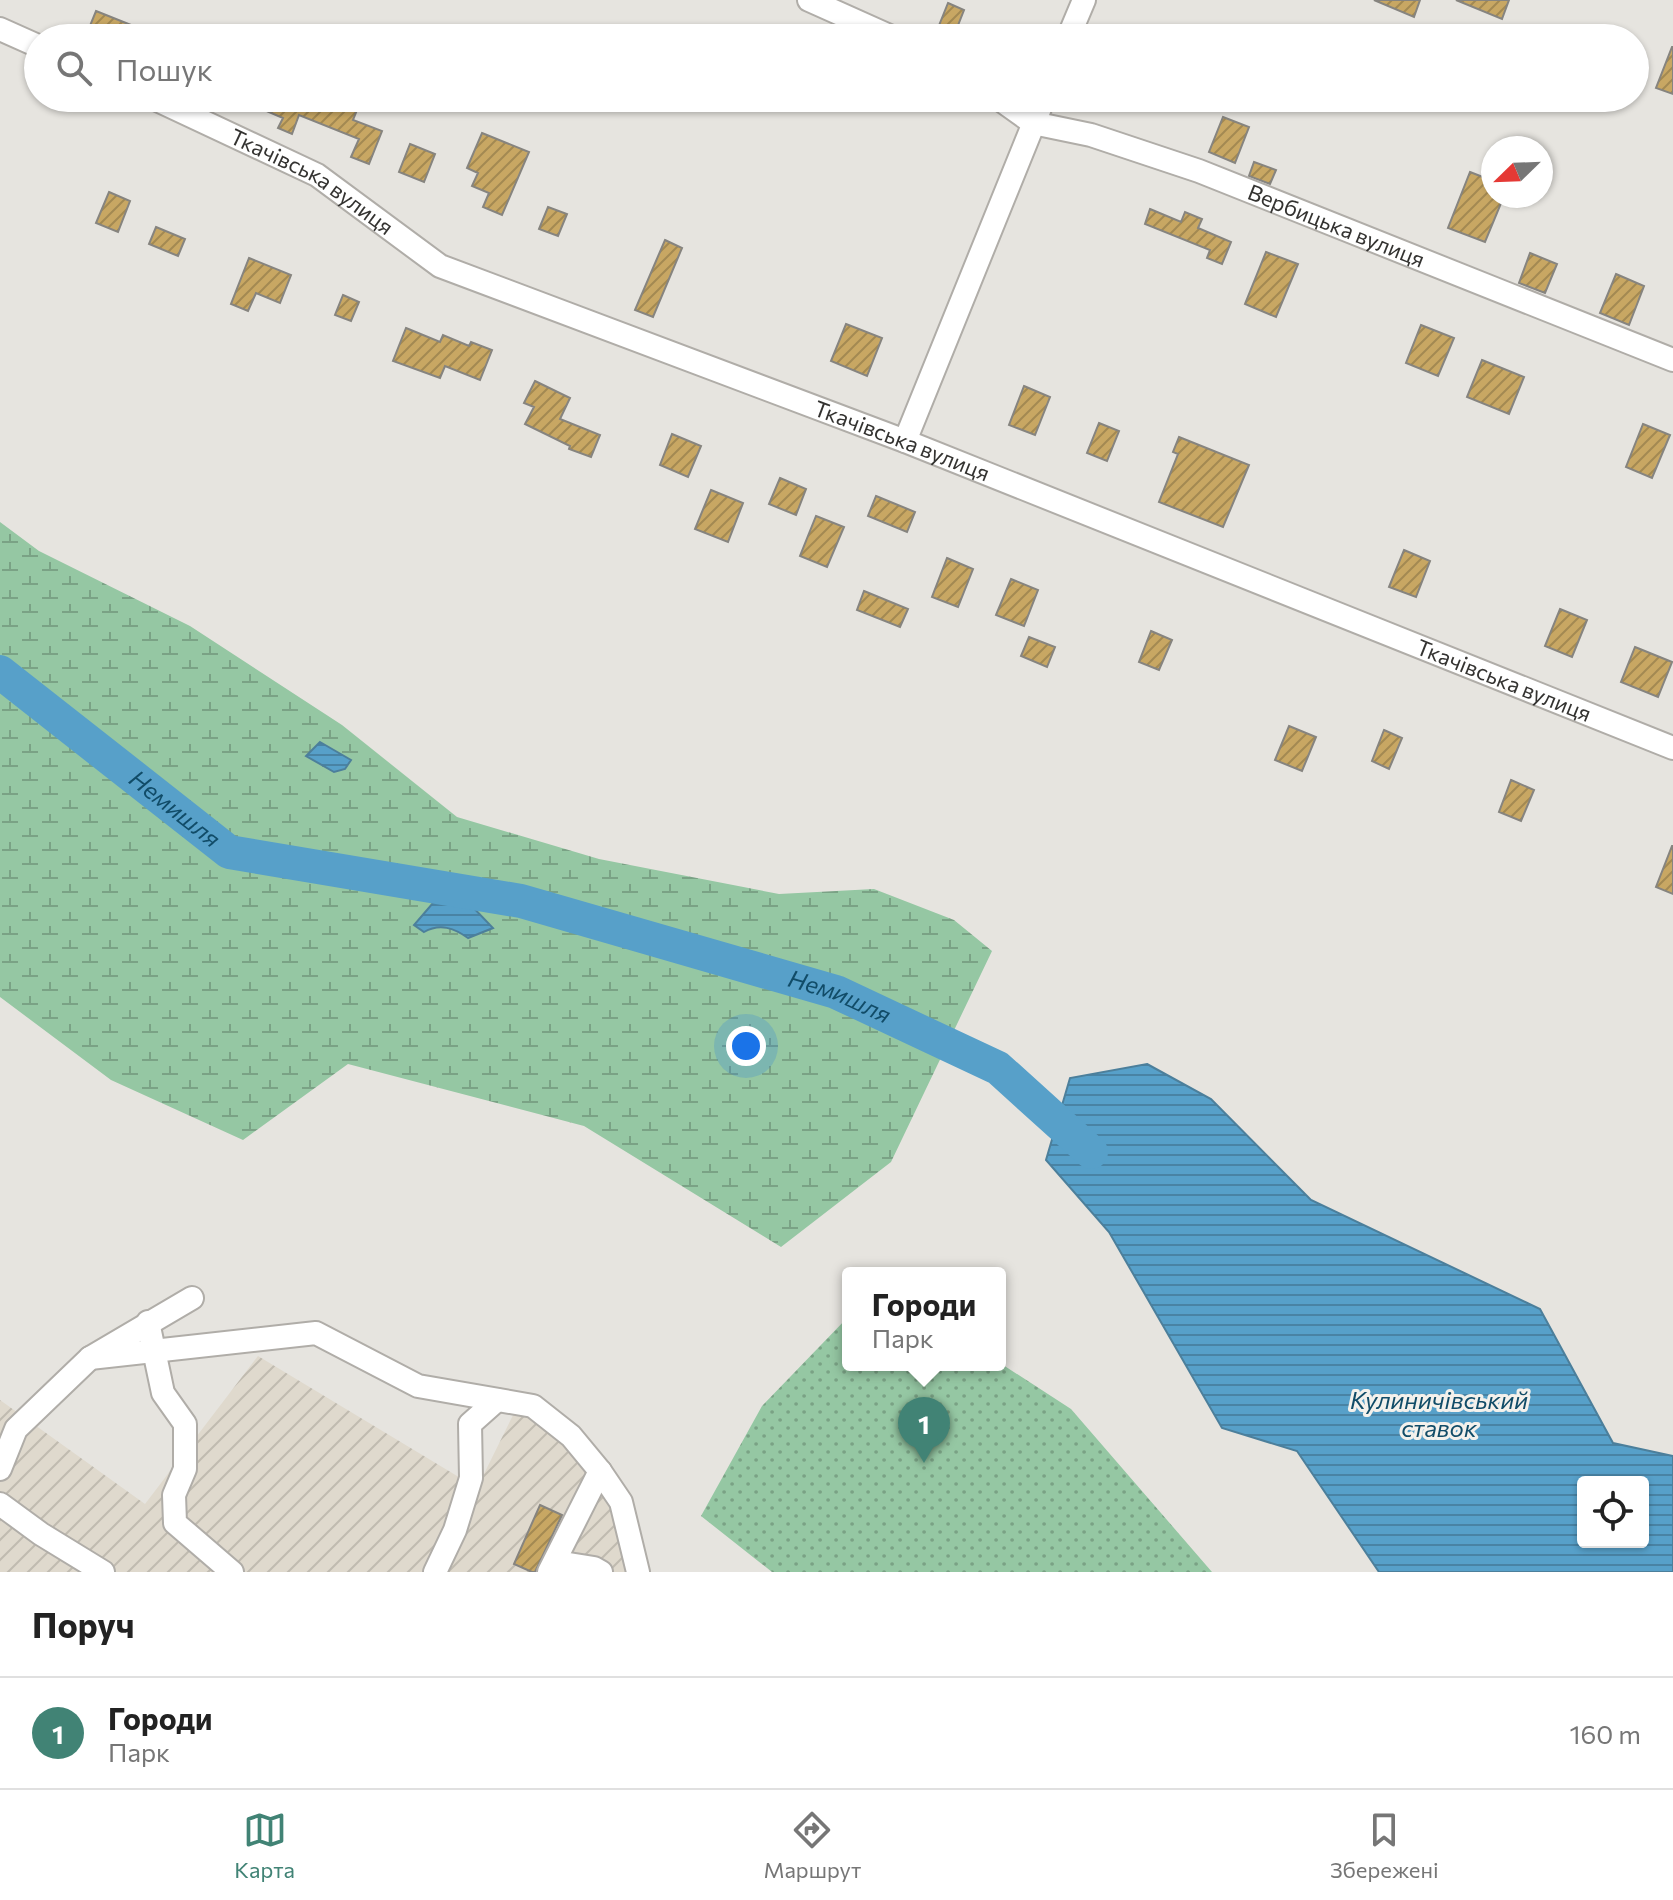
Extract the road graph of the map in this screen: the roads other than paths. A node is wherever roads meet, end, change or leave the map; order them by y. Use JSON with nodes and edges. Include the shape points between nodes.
{"nodes":[{"id":1,"x":809,"y":0,"type":"edge"},
{"id":2,"x":1084,"y":0,"type":"edge"},
{"id":3,"x":863,"y":24,"type":"edge"},
{"id":4,"x":1074,"y":24,"type":"edge"},
{"id":5,"x":0,"y":29,"type":"edge"},
{"id":6,"x":24,"y":40,"type":"edge"},
{"id":7,"x":183,"y":112,"type":"edge"},
{"id":8,"x":1018,"y":112,"type":"edge"},
{"id":9,"x":1038,"y":112,"type":"edge"},
{"id":10,"x":1033,"y":123,"type":"junction"},
{"id":11,"x":1673,"y":360,"type":"edge"},
{"id":12,"x":905,"y":441,"type":"junction"},
{"id":13,"x":1673,"y":748,"type":"edge"},
{"id":14,"x":192,"y":1298,"type":"dead end"},
{"id":15,"x":148,"y":1322,"type":"junction"},
{"id":16,"x":152,"y":1351,"type":"junction"},
{"id":17,"x":90,"y":1358,"type":"junction"},
{"id":18,"x":497,"y":1400,"type":"junction"},
{"id":19,"x":0,"y":1469,"type":"edge"},
{"id":20,"x":600,"y":1471,"type":"junction"},
{"id":21,"x":0,"y":1504,"type":"edge"},
{"id":22,"x":103,"y":1572,"type":"edge"},
{"id":23,"x":232,"y":1572,"type":"edge"},
{"id":24,"x":435,"y":1572,"type":"edge"},
{"id":25,"x":549,"y":1572,"type":"edge"},
{"id":26,"x":558,"y":1572,"type":"edge"},
{"id":27,"x":601,"y":1572,"type":"edge"},
{"id":28,"x":638,"y":1572,"type":"edge"}],
"edges":[{"from":1,"to":3,"type":"street"},
{"from":2,"to":4,"type":"street"},
{"from":5,"to":6,"type":"street"},
{"from":7,"to":12,"type":"street","name":"Ткачівська вулиця","via":[[317,175],[440,266]]},
{"from":8,"to":10,"type":"street","name":"Вербицька вулиця"},
{"from":9,"to":10,"type":"street"},
{"from":10,"to":11,"type":"street","name":"Вербицька вулиця","via":[[1091,135],[1199,171]]},
{"from":10,"to":12,"type":"street"},
{"from":12,"to":13,"type":"street","name":"Ткачівська вулиця"},
{"from":14,"to":15,"type":"street"},
{"from":15,"to":16,"type":"street"},
{"from":15,"to":17,"type":"street"},
{"from":16,"to":17,"type":"street"},
{"from":16,"to":18,"type":"street","via":[[316,1333],[418,1386]]},
{"from":16,"to":23,"type":"street","via":[[163,1393],[185,1424],[185,1469],[174,1495],[175,1523]]},
{"from":17,"to":19,"type":"street","via":[[16,1429]]},
{"from":18,"to":20,"type":"street","via":[[533,1406],[571,1436]]},
{"from":18,"to":24,"type":"street","via":[[470,1424],[471,1478]]},
{"from":20,"to":25,"type":"street"},
{"from":20,"to":28,"type":"street","via":[[621,1502]]},
{"from":21,"to":22,"type":"street"},
{"from":26,"to":27,"type":"street","via":[[569,1564]]}]}
